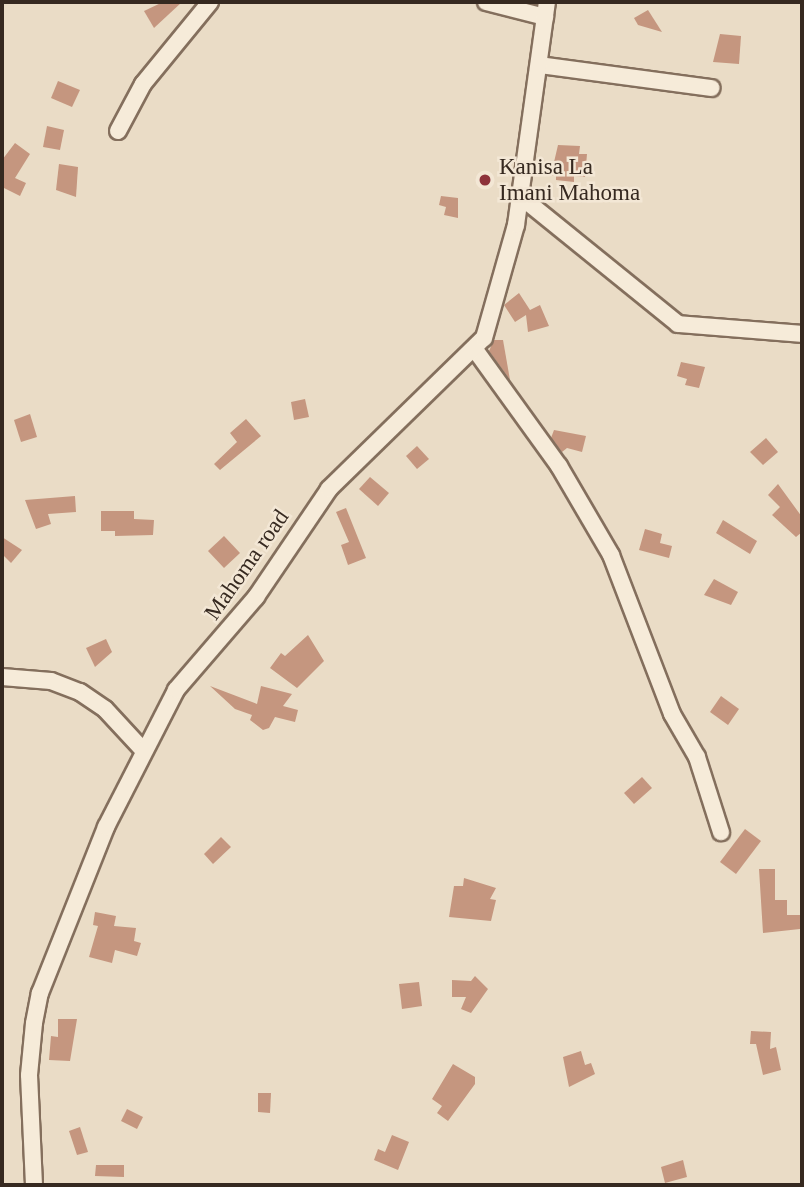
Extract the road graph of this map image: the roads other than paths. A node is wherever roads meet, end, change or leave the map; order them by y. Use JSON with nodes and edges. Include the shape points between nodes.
{"nodes":[{"id":1,"x":210,"y":2,"type":"edge"},
{"id":2,"x":486,"y":2,"type":"edge"},
{"id":3,"x":546,"y":10,"type":"edge"},
{"id":4,"x":539,"y":65,"type":"junction"},
{"id":5,"x":711,"y":88,"type":"dead end"},
{"id":6,"x":118,"y":131,"type":"dead end"},
{"id":7,"x":520,"y":196,"type":"junction"},
{"id":8,"x":802,"y":334,"type":"edge"},
{"id":9,"x":475,"y":351,"type":"junction"},
{"id":10,"x":2,"y":677,"type":"edge"},
{"id":11,"x":143,"y":750,"type":"junction"},
{"id":12,"x":721,"y":832,"type":"dead end"},
{"id":13,"x":34,"y":1185,"type":"edge"}],
"edges":[{"from":1,"to":6,"type":"street","via":[[143,84]]},
{"from":2,"to":3,"type":"street"},
{"from":3,"to":4,"type":"street","name":"Mahoma road"},
{"from":4,"to":5,"type":"street"},
{"from":4,"to":7,"type":"street","name":"Mahoma road"},
{"from":7,"to":8,"type":"street","via":[[678,324]]},
{"from":7,"to":9,"type":"street","name":"Mahoma road","via":[[490,324]]},
{"from":9,"to":11,"type":"street","name":"Mahoma road","via":[[329,489],[256,597],[176,690]]},
{"from":9,"to":12,"type":"street","via":[[559,466],[611,555],[672,714],[697,757]]},
{"from":10,"to":11,"type":"street","via":[[51,681],[80,692],[105,709]]},
{"from":11,"to":13,"type":"street","name":"Mahoma road","via":[[106,827],[40,993],[29,1075]]}]}
